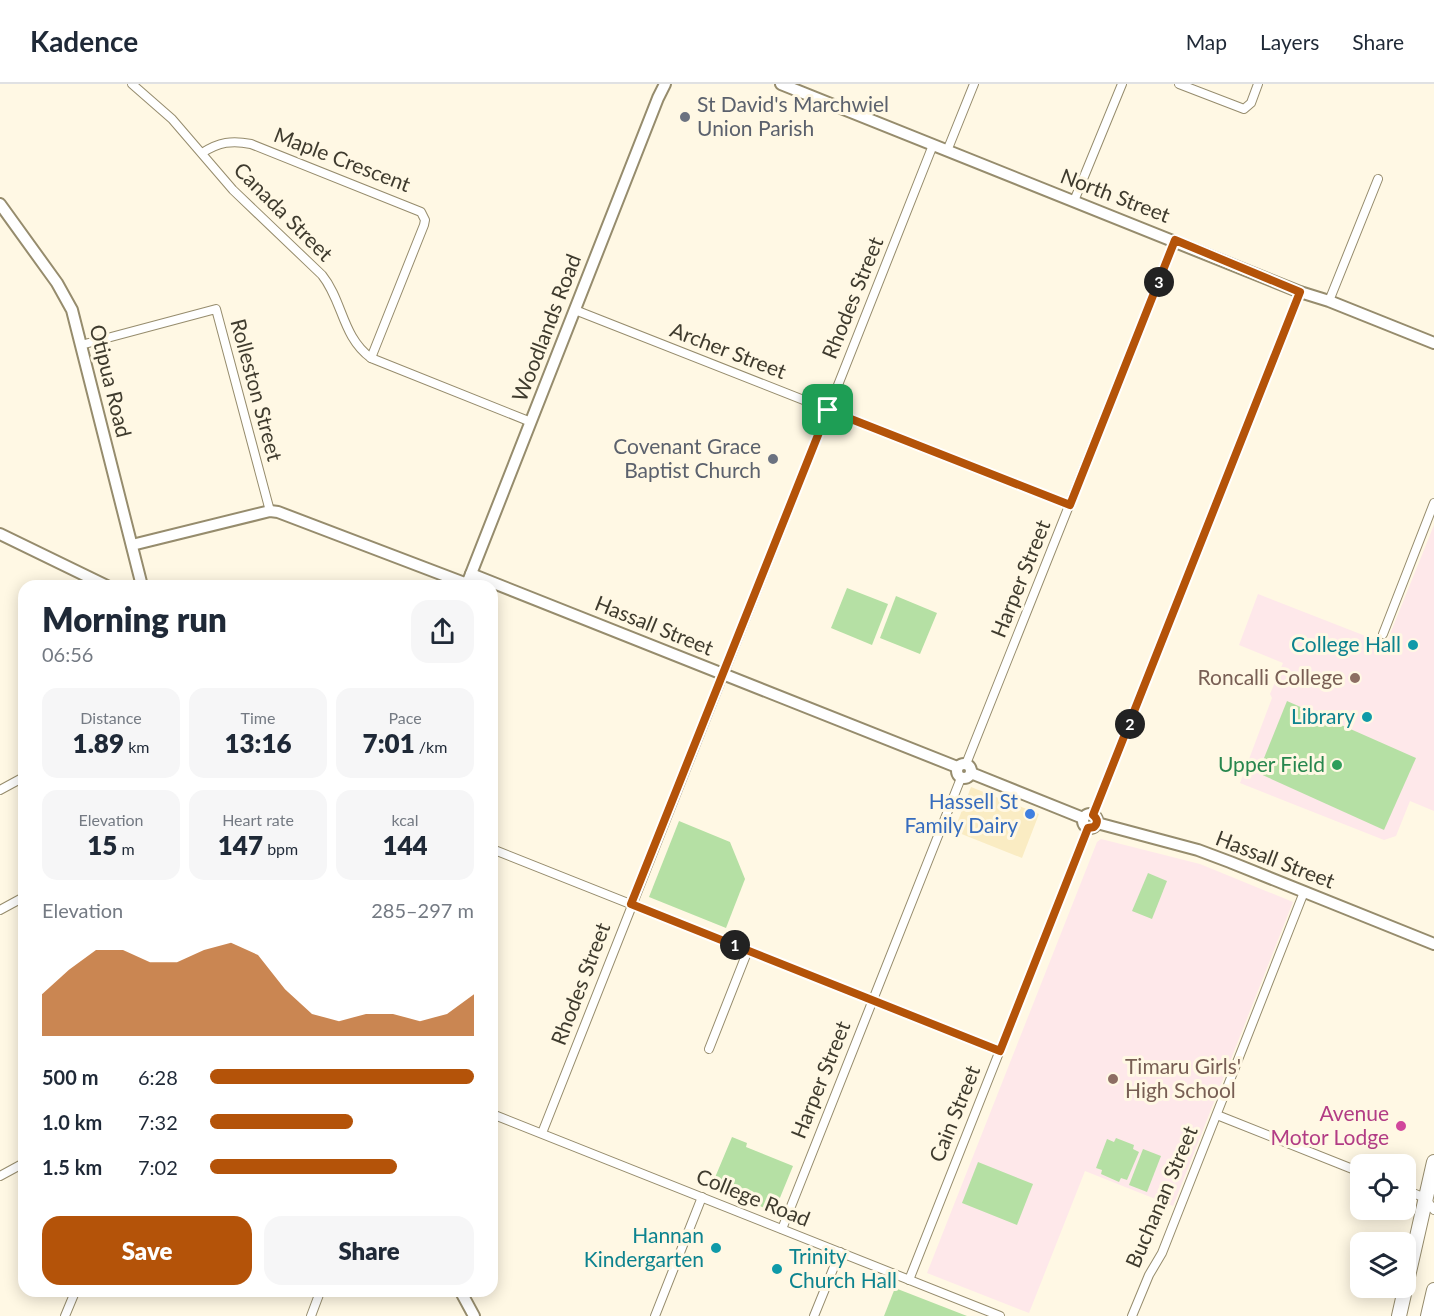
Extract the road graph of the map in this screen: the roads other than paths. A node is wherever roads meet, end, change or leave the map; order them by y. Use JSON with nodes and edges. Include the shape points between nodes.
{"nodes":[{"id":1,"x":132,"y":84,"type":"edge"},
{"id":2,"x":666,"y":84,"type":"edge"},
{"id":3,"x":781,"y":84,"type":"edge"},
{"id":4,"x":974,"y":84,"type":"edge"},
{"id":5,"x":1122,"y":84,"type":"edge"},
{"id":6,"x":1179,"y":84,"type":"edge"},
{"id":7,"x":1258,"y":84,"type":"edge"},
{"id":8,"x":933,"y":145,"type":"junction"},
{"id":9,"x":947,"y":151,"type":"junction"},
{"id":10,"x":202,"y":153,"type":"junction"},
{"id":11,"x":1378,"y":178,"type":"dead end"},
{"id":12,"x":1074,"y":201,"type":"junction"},
{"id":13,"x":0,"y":204,"type":"edge"},
{"id":14,"x":1175,"y":240,"type":"junction"},
{"id":15,"x":1300,"y":292,"type":"junction"},
{"id":16,"x":1329,"y":301,"type":"junction"},
{"id":17,"x":575,"y":310,"type":"junction"},
{"id":18,"x":1434,"y":343,"type":"edge"},
{"id":19,"x":81,"y":345,"type":"junction"},
{"id":20,"x":370,"y":358,"type":"junction"},
{"id":21,"x":828,"y":410,"type":"junction"},
{"id":22,"x":531,"y":422,"type":"junction"},
{"id":23,"x":1434,"y":503,"type":"edge"},
{"id":24,"x":1070,"y":505,"type":"junction"},
{"id":25,"x":270,"y":511,"type":"junction"},
{"id":26,"x":0,"y":534,"type":"edge"},
{"id":27,"x":132,"y":545,"type":"junction"},
{"id":28,"x":95,"y":580,"type":"edge"},
{"id":29,"x":141,"y":580,"type":"edge"},
{"id":30,"x":463,"y":580,"type":"edge"},
{"id":31,"x":469,"y":580,"type":"edge"},
{"id":32,"x":498,"y":593,"type":"edge"},
{"id":33,"x":1383,"y":634,"type":"dead end"},
{"id":34,"x":723,"y":675,"type":"junction"},
{"id":35,"x":964,"y":771,"type":"junction"},
{"id":36,"x":18,"y":780,"type":"edge"},
{"id":37,"x":0,"y":790,"type":"edge"},
{"id":38,"x":1090,"y":821,"type":"junction"},
{"id":39,"x":498,"y":851,"type":"edge"},
{"id":40,"x":1304,"y":892,"type":"junction"},
{"id":41,"x":18,"y":900,"type":"edge"},
{"id":42,"x":631,"y":904,"type":"junction"},
{"id":43,"x":0,"y":910,"type":"edge"},
{"id":44,"x":1434,"y":944,"type":"edge"},
{"id":45,"x":748,"y":950,"type":"junction"},
{"id":46,"x":872,"y":1000,"type":"junction"},
{"id":47,"x":709,"y":1049,"type":"dead end"},
{"id":48,"x":1000,"y":1051,"type":"junction"},
{"id":49,"x":1217,"y":1115,"type":"junction"},
{"id":50,"x":498,"y":1116,"type":"edge"},
{"id":51,"x":542,"y":1133,"type":"junction"},
{"id":52,"x":1434,"y":1162,"type":"edge"},
{"id":53,"x":18,"y":1166,"type":"edge"},
{"id":54,"x":1350,"y":1168,"type":"edge"},
{"id":55,"x":0,"y":1176,"type":"edge"},
{"id":56,"x":1416,"y":1194,"type":"edge"},
{"id":57,"x":702,"y":1197,"type":"junction"},
{"id":58,"x":1425,"y":1198,"type":"junction"},
{"id":59,"x":1434,"y":1210,"type":"edge"},
{"id":60,"x":782,"y":1229,"type":"junction"},
{"id":61,"x":840,"y":1252,"type":"junction"},
{"id":62,"x":909,"y":1280,"type":"junction"},
{"id":63,"x":1434,"y":1290,"type":"edge"},
{"id":64,"x":73,"y":1297,"type":"edge"},
{"id":65,"x":318,"y":1297,"type":"edge"},
{"id":66,"x":464,"y":1297,"type":"edge"},
{"id":67,"x":65,"y":1316,"type":"edge"},
{"id":68,"x":311,"y":1316,"type":"edge"},
{"id":69,"x":474,"y":1316,"type":"edge"},
{"id":70,"x":655,"y":1316,"type":"edge"},
{"id":71,"x":814,"y":1316,"type":"edge"},
{"id":72,"x":1000,"y":1316,"type":"edge"},
{"id":73,"x":1132,"y":1316,"type":"edge"},
{"id":74,"x":1400,"y":1316,"type":"edge"},
{"id":75,"x":1428,"y":1316,"type":"edge"}],
"edges":[{"from":1,"to":10,"type":"street","name":"Canada Street","via":[[172,119]]},
{"from":2,"to":17,"type":"street","name":"Woodlands Road"},
{"from":3,"to":8,"type":"street","name":"North Street"},
{"from":4,"to":9,"type":"street"},
{"from":5,"to":12,"type":"street"},
{"from":6,"to":7,"type":"street","via":[[1244,108],[1251,103]]},
{"from":8,"to":9,"type":"street","name":"North Street"},
{"from":8,"to":21,"type":"street","name":"Rhodes Street"},
{"from":9,"to":12,"type":"street","name":"North Street"},
{"from":10,"to":20,"type":"street","name":"Canada Street","via":[[241,198],[322,275],[350,336]]},
{"from":10,"to":20,"type":"street","name":"Maple Crescent","via":[[228,141],[251,144],[421,212],[424,225]]},
{"from":11,"to":16,"type":"street"},
{"from":12,"to":14,"type":"street","name":"North Street"},
{"from":13,"to":19,"type":"street","name":"Otipua Road","via":[[62,292],[72,310]]},
{"from":14,"to":15,"type":"street","name":"North Street"},
{"from":14,"to":24,"type":"street","name":"Harper Street"},
{"from":15,"to":16,"type":"street","name":"North Street"},
{"from":15,"to":38,"type":"street","name":"Cain Street"},
{"from":16,"to":18,"type":"street","name":"North Street"},
{"from":17,"to":21,"type":"street","name":"Archer Street"},
{"from":17,"to":22,"type":"street","name":"Woodlands Road"},
{"from":19,"to":25,"type":"street","name":"Rolleston Street","via":[[216,309]]},
{"from":19,"to":27,"type":"street","name":"Otipua Road"},
{"from":20,"to":22,"type":"street","name":"Canada Street"},
{"from":21,"to":24,"type":"street","name":"Archer Street"},
{"from":21,"to":34,"type":"street","name":"Rhodes Street"},
{"from":22,"to":31,"type":"street","name":"Woodlands Road"},
{"from":23,"to":33,"type":"street"},
{"from":24,"to":35,"type":"street","name":"Harper Street"},
{"from":25,"to":27,"type":"street","name":"Hassall Street"},
{"from":25,"to":30,"type":"street","name":"Hassall Street"},
{"from":26,"to":28,"type":"street"},
{"from":27,"to":29,"type":"street","name":"Otipua Road"},
{"from":32,"to":34,"type":"street","name":"Hassall Street"},
{"from":34,"to":35,"type":"street","name":"Hassall Street"},
{"from":34,"to":42,"type":"street","name":"Rhodes Street"},
{"from":35,"to":38,"type":"street","name":"Hassall Street"},
{"from":35,"to":46,"type":"street","name":"Harper Street"},
{"from":36,"to":37,"type":"street"},
{"from":38,"to":40,"type":"street","name":"Hassall Street","via":[[1197,850]]},
{"from":38,"to":48,"type":"street","name":"Cain Street"},
{"from":39,"to":42,"type":"street"},
{"from":40,"to":44,"type":"street","name":"Hassall Street"},
{"from":40,"to":49,"type":"street","name":"Buchanan Street"},
{"from":41,"to":43,"type":"street"},
{"from":42,"to":45,"type":"street"},
{"from":42,"to":51,"type":"street","name":"Rhodes Street"},
{"from":45,"to":46,"type":"street"},
{"from":45,"to":47,"type":"street"},
{"from":46,"to":48,"type":"street"},
{"from":46,"to":60,"type":"street","name":"Harper Street"},
{"from":48,"to":62,"type":"street","name":"Cain Street"},
{"from":49,"to":54,"type":"street"},
{"from":49,"to":73,"type":"street","name":"Buchanan Street","via":[[1162,1253]]},
{"from":50,"to":51,"type":"street","name":"College Road"},
{"from":51,"to":57,"type":"street","name":"College Road"},
{"from":52,"to":58,"type":"highway"},
{"from":53,"to":55,"type":"street"},
{"from":56,"to":58,"type":"street"},
{"from":57,"to":60,"type":"street","name":"College Road"},
{"from":57,"to":70,"type":"street"},
{"from":58,"to":59,"type":"street"},
{"from":58,"to":74,"type":"highway"},
{"from":60,"to":61,"type":"street","name":"College Road"},
{"from":61,"to":62,"type":"street","name":"College Road"},
{"from":61,"to":71,"type":"street"},
{"from":62,"to":72,"type":"street","name":"College Road"},
{"from":63,"to":75,"type":"highway"},
{"from":64,"to":67,"type":"street"},
{"from":65,"to":68,"type":"street"},
{"from":66,"to":69,"type":"street"}]}
